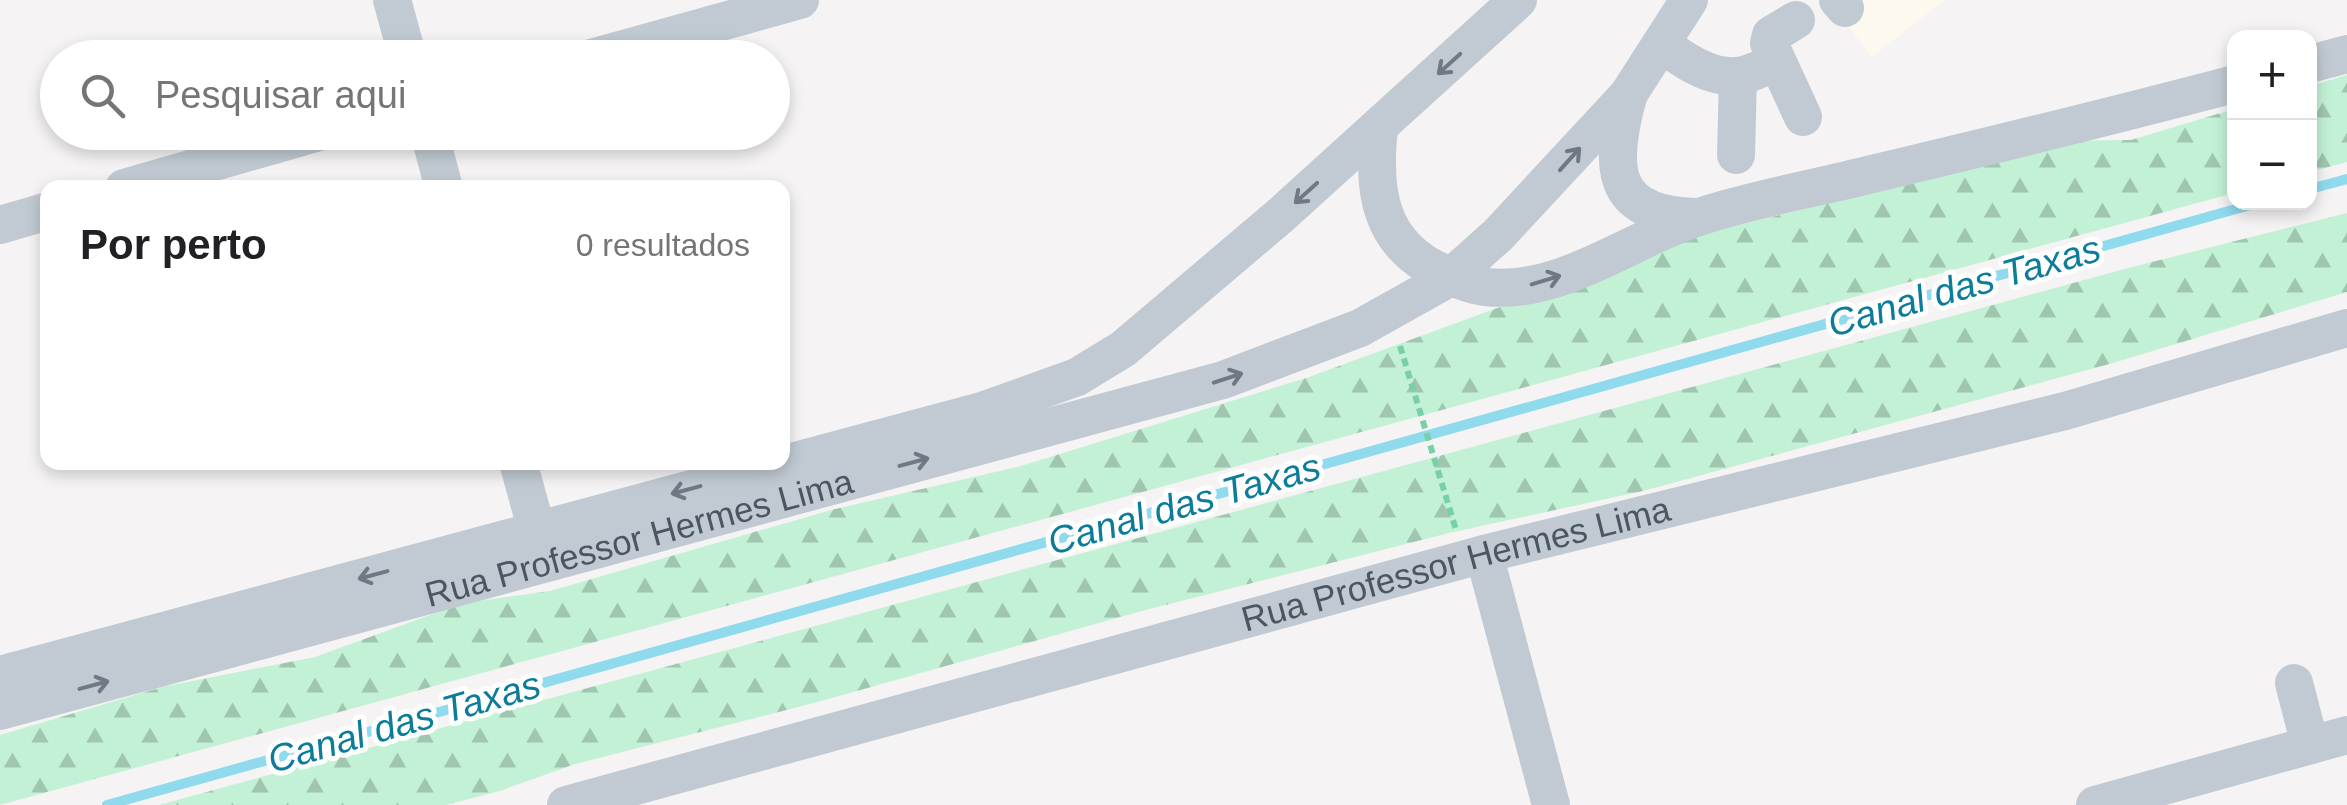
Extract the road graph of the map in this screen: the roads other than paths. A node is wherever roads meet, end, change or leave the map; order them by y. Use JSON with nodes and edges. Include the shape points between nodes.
{"nodes":[{"id":1,"x":392,"y":0,"type":"edge"},
{"id":2,"x":800,"y":0,"type":"edge"},
{"id":3,"x":1518,"y":0,"type":"edge"},
{"id":4,"x":1690,"y":0,"type":"edge"},
{"id":5,"x":1796,"y":20,"type":"dead end"},
{"id":6,"x":403,"y":40,"type":"edge"},
{"id":7,"x":656,"y":40,"type":"edge"},
{"id":8,"x":1661,"y":44,"type":"junction"},
{"id":9,"x":2347,"y":54,"type":"edge"},
{"id":10,"x":1777,"y":62,"type":"junction"},
{"id":11,"x":2317,"y":62,"type":"edge"},
{"id":12,"x":1738,"y":76,"type":"junction"},
{"id":13,"x":2227,"y":86,"type":"edge"},
{"id":14,"x":1628,"y":96,"type":"junction"},
{"id":15,"x":1803,"y":117,"type":"dead end"},
{"id":16,"x":1378,"y":128,"type":"junction"},
{"id":17,"x":256,"y":150,"type":"edge"},
{"id":18,"x":434,"y":150,"type":"edge"},
{"id":19,"x":1736,"y":155,"type":"dead end"},
{"id":20,"x":152,"y":180,"type":"edge"},
{"id":21,"x":442,"y":180,"type":"edge"},
{"id":22,"x":40,"y":213,"type":"edge"},
{"id":23,"x":1698,"y":217,"type":"junction"},
{"id":24,"x":0,"y":225,"type":"edge"},
{"id":25,"x":1451,"y":276,"type":"junction"},
{"id":26,"x":2347,"y":328,"type":"edge"},
{"id":27,"x":790,"y":462,"type":"edge"},
{"id":28,"x":520,"y":470,"type":"edge"},
{"id":29,"x":760,"y":470,"type":"edge"},
{"id":30,"x":537,"y":530,"type":"junction"},
{"id":31,"x":1484,"y":554,"type":"junction"},
{"id":32,"x":0,"y":675,"type":"edge"},
{"id":33,"x":2294,"y":682,"type":"dead end"},
{"id":34,"x":0,"y":711,"type":"edge"},
{"id":35,"x":2347,"y":735,"type":"edge"},
{"id":36,"x":2310,"y":745,"type":"junction"},
{"id":37,"x":566,"y":805,"type":"edge"},
{"id":38,"x":1551,"y":805,"type":"edge"},
{"id":39,"x":2095,"y":805,"type":"edge"}],
"edges":[{"from":1,"to":6,"type":"street"},
{"from":2,"to":7,"type":"street"},
{"from":3,"to":16,"type":"street","name":"Rua Professor Hermes Lima","one_way":true},
{"from":4,"to":8,"type":"street"},
{"from":5,"to":10,"type":"street","via":[[1771,36]]},
{"from":8,"to":12,"type":"street","via":[[1697,67]]},
{"from":8,"to":14,"type":"street"},
{"from":9,"to":11,"type":"street"},
{"from":10,"to":12,"type":"street"},
{"from":10,"to":15,"type":"street"},
{"from":12,"to":19,"type":"street"},
{"from":13,"to":23,"type":"street"},
{"from":14,"to":23,"type":"street","via":[[1618,134],[1622,184],[1652,212]]},
{"from":25,"to":14,"type":"street","name":"Rua Professor Hermes Lima","one_way":true},
{"from":16,"to":25,"type":"street","via":[[1376,189],[1395,236],[1425,265]]},
{"from":16,"to":27,"type":"street","name":"Rua Professor Hermes Lima","one_way":true,"via":[[1123,349],[1077,378]]},
{"from":17,"to":20,"type":"street"},
{"from":18,"to":21,"type":"street"},
{"from":22,"to":24,"type":"street"},
{"from":25,"to":23,"type":"street","one_way":true,"via":[[1484,287],[1522,286]]},
{"from":34,"to":25,"type":"street","name":"Rua Professor Hermes Lima","one_way":true,"via":[[1223,380],[1388,314]]},
{"from":26,"to":31,"type":"street","name":"Rua Professor Hermes Lima","via":[[2065,411]]},
{"from":28,"to":30,"type":"street"},
{"from":29,"to":30,"type":"street","name":"Rua Professor Hermes Lima","one_way":true},
{"from":30,"to":32,"type":"street","name":"Rua Professor Hermes Lima","one_way":true},
{"from":31,"to":37,"type":"street","name":"Rua Professor Hermes Lima"},
{"from":31,"to":38,"type":"street"},
{"from":33,"to":36,"type":"street"},
{"from":35,"to":36,"type":"street"},
{"from":36,"to":39,"type":"street"}]}
